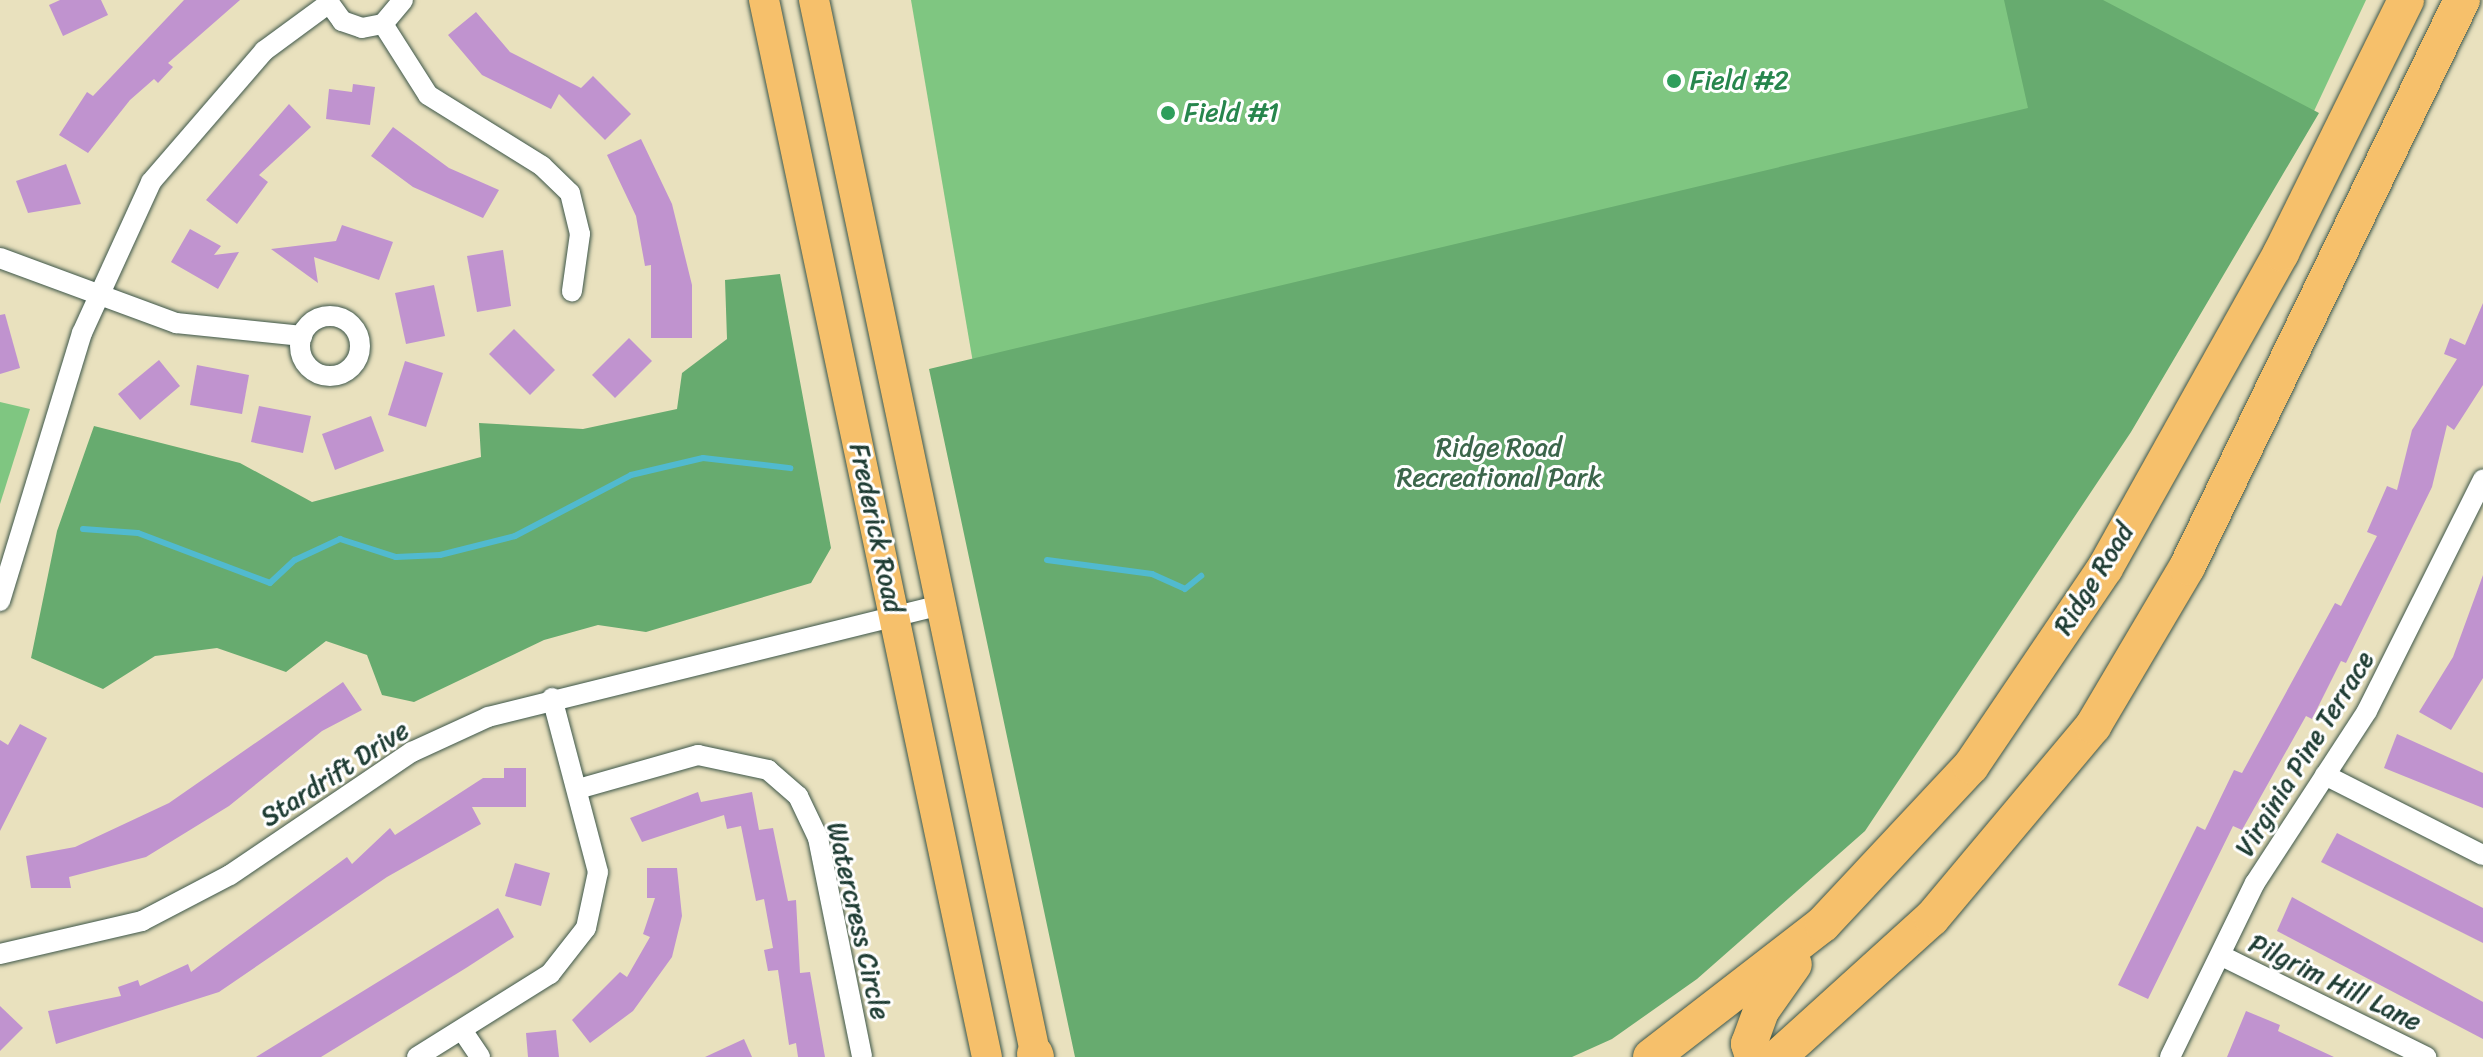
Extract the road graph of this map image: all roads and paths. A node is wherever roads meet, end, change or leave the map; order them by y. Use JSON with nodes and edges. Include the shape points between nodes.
{"nodes":[{"id":1,"x":403,"y":0,"type":"edge"},
{"id":2,"x":764,"y":0,"type":"edge"},
{"id":3,"x":814,"y":0,"type":"edge"},
{"id":4,"x":2406,"y":0,"type":"edge"},
{"id":5,"x":2462,"y":0,"type":"edge"},
{"id":6,"x":328,"y":2,"type":"edge"},
{"id":7,"x":383,"y":24,"type":"junction"},
{"id":8,"x":0,"y":258,"type":"edge"},
{"id":9,"x":572,"y":291,"type":"dead end"},
{"id":10,"x":98,"y":294,"type":"junction"},
{"id":11,"x":302,"y":336,"type":"dead end"},
{"id":12,"x":2483,"y":479,"type":"edge"},
{"id":13,"x":0,"y":601,"type":"edge"},
{"id":14,"x":942,"y":605,"type":"junction"},
{"id":15,"x":894,"y":616,"type":"junction"},
{"id":16,"x":552,"y":698,"type":"junction"},
{"id":17,"x":2325,"y":775,"type":"junction"},
{"id":18,"x":578,"y":789,"type":"junction"},
{"id":19,"x":2483,"y":855,"type":"edge"},
{"id":20,"x":1823,"y":924,"type":"junction"},
{"id":21,"x":0,"y":954,"type":"edge"},
{"id":22,"x":2222,"y":956,"type":"junction"},
{"id":23,"x":462,"y":1030,"type":"junction"},
{"id":24,"x":1036,"y":1056,"type":"edge"},
{"id":25,"x":417,"y":1057,"type":"edge"},
{"id":26,"x":480,"y":1057,"type":"edge"},
{"id":27,"x":862,"y":1057,"type":"edge"},
{"id":28,"x":987,"y":1057,"type":"edge"},
{"id":29,"x":1651,"y":1057,"type":"edge"},
{"id":30,"x":1753,"y":1057,"type":"edge"},
{"id":31,"x":1778,"y":1057,"type":"edge"},
{"id":32,"x":2170,"y":1057,"type":"edge"},
{"id":33,"x":2426,"y":1057,"type":"edge"}],
"edges":[{"from":1,"to":7,"type":"street"},
{"from":2,"to":15,"type":"main road","name":"Frederick Road"},
{"from":3,"to":14,"type":"main road","name":"Frederick Road"},
{"from":4,"to":20,"type":"highway","name":"Ridge Road","via":[[2281,253],[2105,568],[1971,766]]},
{"from":5,"to":31,"type":"highway","via":[[2187,567],[2093,726],[1932,918]]},
{"from":6,"to":7,"type":"street","via":[[351,26]]},
{"from":6,"to":10,"type":"street","via":[[264,51],[183,139],[151,182]]},
{"from":7,"to":9,"type":"street","via":[[428,95],[542,166],[570,193],[580,234]]},
{"from":8,"to":10,"type":"street"},
{"from":10,"to":11,"type":"street","via":[[176,323]]},
{"from":10,"to":13,"type":"street"},
{"from":12,"to":17,"type":"street","name":"Virginia Pine Terrace","via":[[2409,634]]},
{"from":14,"to":15,"type":"street","name":"Stardrift Drive"},
{"from":14,"to":24,"type":"main road","name":"Frederick Road"},
{"from":15,"to":16,"type":"street","name":"Stardrift Drive"},
{"from":15,"to":28,"type":"main road","name":"Frederick Road"},
{"from":16,"to":18,"type":"street"},
{"from":16,"to":21,"type":"street","name":"Stardrift Drive","via":[[412,752],[230,875],[142,921]]},
{"from":17,"to":19,"type":"street"},
{"from":17,"to":22,"type":"street","name":"Virginia Pine Terrace","via":[[2255,883]]},
{"from":18,"to":23,"type":"street","via":[[598,872],[586,928],[550,974]]},
{"from":18,"to":27,"type":"street","name":"Watercress Circle","via":[[698,755],[768,770],[798,796],[818,838]]},
{"from":20,"to":29,"type":"highway","name":"Ridge Road"},
{"from":20,"to":30,"type":"highway","via":[[1761,1011],[1749,1044]]},
{"from":22,"to":32,"type":"street","name":"Virginia Pine Terrace"},
{"from":22,"to":33,"type":"street","name":"Pilgrim Hill Lane"},
{"from":23,"to":25,"type":"street"},
{"from":23,"to":26,"type":"street"}]}
